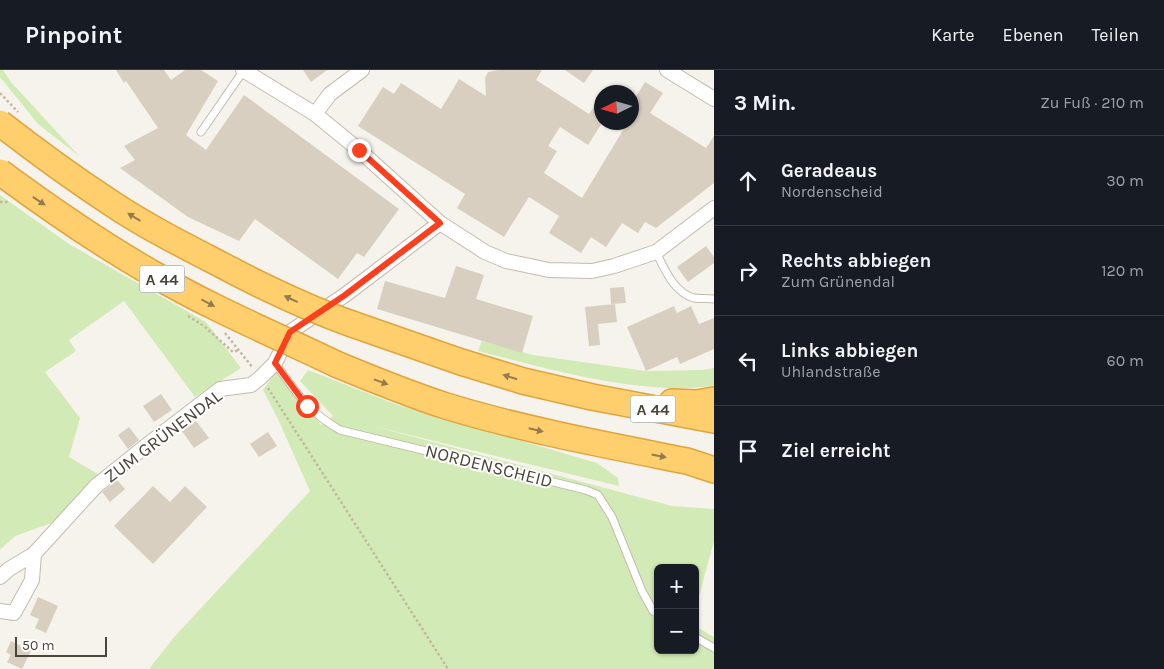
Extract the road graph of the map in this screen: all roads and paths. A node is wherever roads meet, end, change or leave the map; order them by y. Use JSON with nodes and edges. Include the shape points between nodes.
{"nodes":[{"id":1,"x":243,"y":70,"type":"edge"},
{"id":2,"x":362,"y":70,"type":"edge"},
{"id":3,"x":667,"y":70,"type":"edge"},
{"id":4,"x":714,"y":99,"type":"edge"},
{"id":5,"x":315,"y":114,"type":"junction"},
{"id":6,"x":0,"y":123,"type":"edge"},
{"id":7,"x":201,"y":132,"type":"dead end"},
{"id":8,"x":0,"y":172,"type":"edge"},
{"id":9,"x":714,"y":208,"type":"edge"},
{"id":10,"x":440,"y":223,"type":"junction"},
{"id":11,"x":656,"y":252,"type":"junction"},
{"id":12,"x":714,"y":299,"type":"edge"},
{"id":13,"x":275,"y":363,"type":"junction"},
{"id":14,"x":268,"y":388,"type":"dead end"},
{"id":15,"x":592,"y":397,"type":"junction"},
{"id":16,"x":714,"y":400,"type":"edge"},
{"id":17,"x":714,"y":420,"type":"edge"},
{"id":18,"x":687,"y":461,"type":"junction"},
{"id":19,"x":714,"y":463,"type":"edge"},
{"id":20,"x":714,"y":470,"type":"edge"},
{"id":21,"x":34,"y":554,"type":"junction"},
{"id":22,"x":0,"y":577,"type":"edge"},
{"id":23,"x":0,"y":611,"type":"edge"},
{"id":24,"x":654,"y":612,"type":"edge"},
{"id":25,"x":699,"y":639,"type":"edge"},
{"id":26,"x":714,"y":648,"type":"edge"},
{"id":27,"x":448,"y":669,"type":"edge"}],
"edges":[{"from":1,"to":5,"type":"street"},
{"from":1,"to":7,"type":"lane"},
{"from":2,"to":5,"type":"street","via":[[330,94]]},
{"from":3,"to":4,"type":"street"},
{"from":5,"to":10,"type":"street"},
{"from":15,"to":6,"type":"highway","number":"A 44","one_way":true,"bridge":true,"via":[[522,381],[461,362],[316,311],[176,242],[112,204]]},
{"from":8,"to":18,"type":"highway","number":"A 44","one_way":true,"bridge":true,"via":[[92,237],[156,276],[376,381],[446,406],[512,424]]},
{"from":9,"to":11,"type":"street"},
{"from":10,"to":11,"type":"street","via":[[485,252],[506,261],[549,270],[592,271]]},
{"from":10,"to":13,"type":"street","name":"ZUM GRÜNENDAL","via":[[290,332]]},
{"from":11,"to":12,"type":"lane","via":[[670,278],[684,294]]},
{"from":13,"to":21,"type":"street","name":"ZUM GRÜNENDAL","via":[[251,385],[220,389],[140,450],[96,486]]},
{"from":13,"to":24,"type":"lane","name":"NORDENSCHEID","via":[[307,406],[340,430],[577,487],[598,495],[612,517]]},
{"from":14,"to":27,"type":"path"},
{"from":15,"to":16,"type":"highway","via":[[675,403]]},
{"from":15,"to":17,"type":"highway","number":"A 44"},
{"from":18,"to":19,"type":"highway","number":"A 44"},
{"from":18,"to":20,"type":"highway"},
{"from":21,"to":22,"type":"street","name":"ZUM GRÜNENDAL"},
{"from":21,"to":23,"type":"street","via":[[32,580],[14,613]]},
{"from":25,"to":26,"type":"lane"}]}
